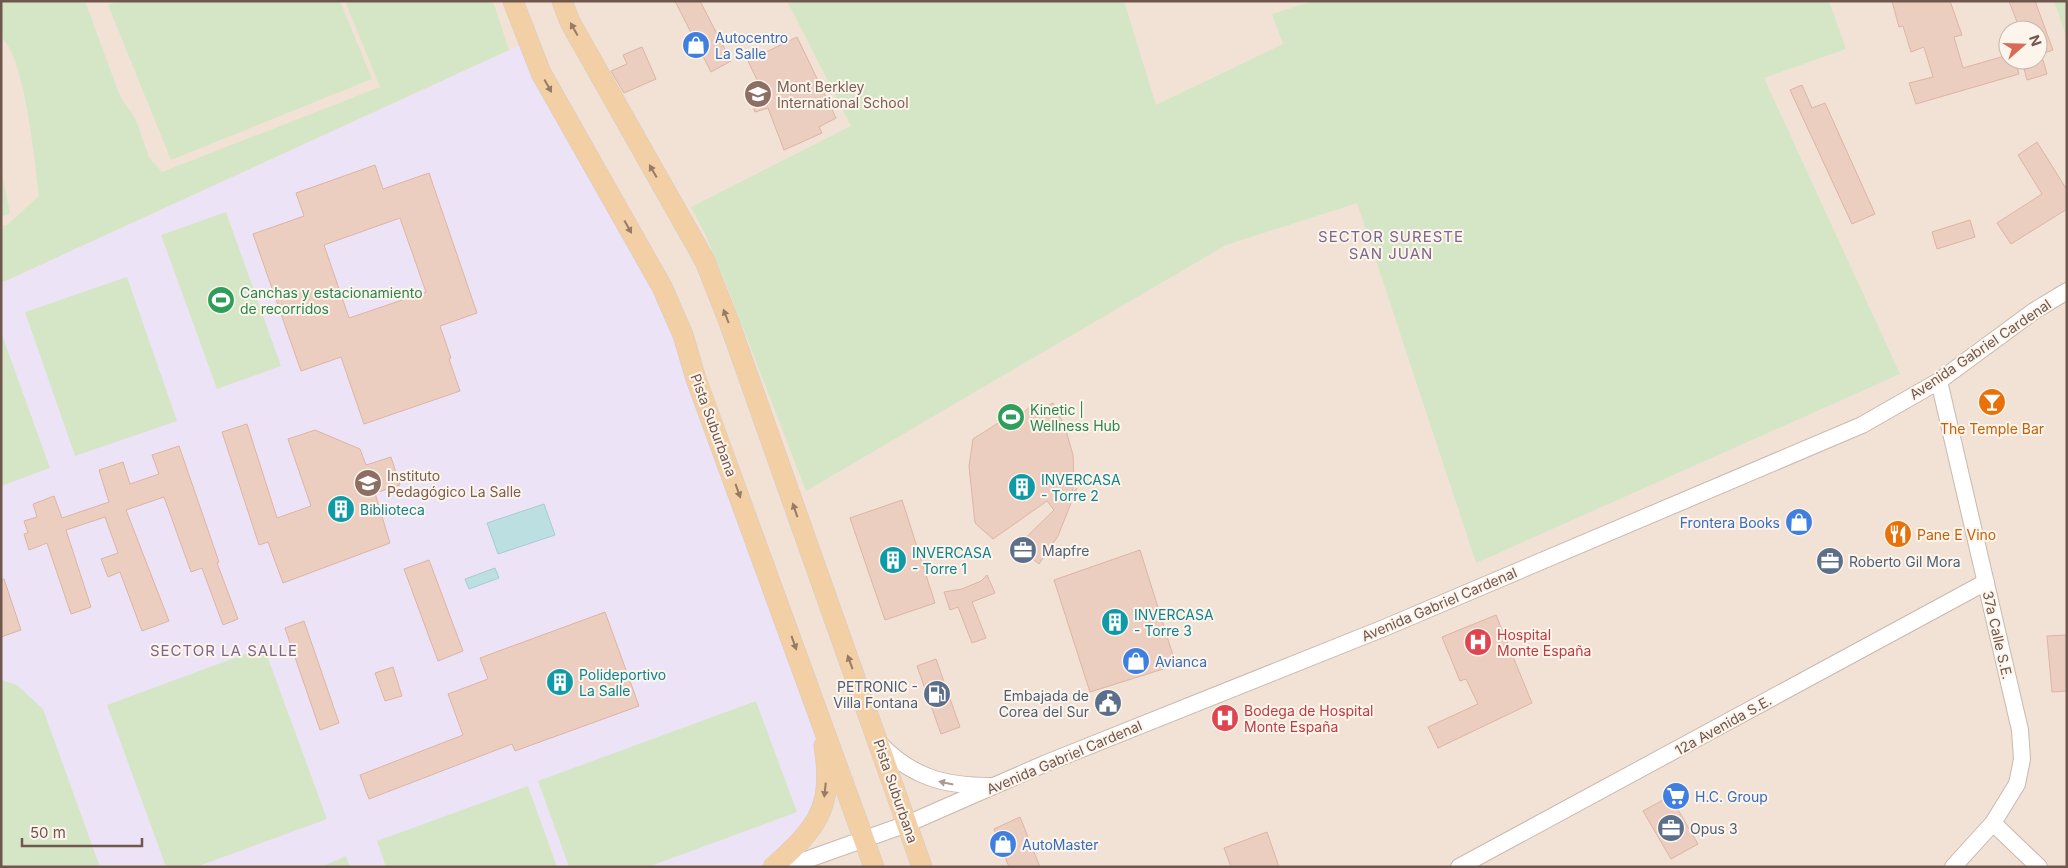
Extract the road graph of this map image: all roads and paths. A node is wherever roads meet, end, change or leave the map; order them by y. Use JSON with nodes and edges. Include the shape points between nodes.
{"nodes":[{"id":1,"x":513,"y":1,"type":"edge"},
{"id":2,"x":562,"y":1,"type":"edge"},
{"id":3,"x":2067,"y":291,"type":"edge"},
{"id":4,"x":1939,"y":380,"type":"junction"},
{"id":5,"x":1986,"y":582,"type":"junction"},
{"id":6,"x":817,"y":707,"type":"junction"},
{"id":7,"x":880,"y":744,"type":"junction"},
{"id":8,"x":994,"y":786,"type":"junction"},
{"id":9,"x":1993,"y":823,"type":"junction"},
{"id":10,"x":907,"y":824,"type":"junction"},
{"id":11,"x":864,"y":839,"type":"junction"},
{"id":12,"x":773,"y":867,"type":"edge"},
{"id":13,"x":786,"y":867,"type":"edge"},
{"id":14,"x":874,"y":867,"type":"edge"},
{"id":15,"x":922,"y":867,"type":"edge"},
{"id":16,"x":1460,"y":867,"type":"edge"},
{"id":17,"x":1953,"y":867,"type":"edge"},
{"id":18,"x":2039,"y":867,"type":"edge"}],
"edges":[{"from":1,"to":6,"type":"main road","name":"Pista Suburbana","one_way":true,"via":[[541,74],[662,287],[683,335],[696,379]]},
{"from":7,"to":2,"type":"main road","name":"Pista Suburbana","one_way":true,"via":[[732,330],[704,261],[570,22]]},
{"from":3,"to":4,"type":"street","name":"Avenida Gabriel Cardenal"},
{"from":4,"to":5,"type":"street","name":"37a Calle S.E."},
{"from":4,"to":8,"type":"street","name":"Avenida Gabriel Cardenal","via":[[1862,425],[1384,628]]},
{"from":5,"to":9,"type":"street","name":"37a Calle S.E.","via":[[2020,730],[2022,759],[2017,784]]},
{"from":5,"to":16,"type":"street","name":"12a Avenida S.E."},
{"from":6,"to":11,"type":"main road","name":"Pista Suburbana"},
{"from":6,"to":12,"type":"main road","one_way":true,"via":[[826,768],[823,806],[805,837]]},
{"from":8,"to":7,"type":"street","one_way":true,"via":[[962,786],[926,777],[906,767]]},
{"from":7,"to":10,"type":"main road","name":"Pista Suburbana"},
{"from":8,"to":10,"type":"street","name":"Avenida Gabriel Cardenal"},
{"from":9,"to":17,"type":"street","name":"37a Calle S.E."},
{"from":9,"to":18,"type":"street"},
{"from":10,"to":11,"type":"street","name":"Avenida Gabriel Cardenal"},
{"from":10,"to":15,"type":"main road","name":"Pista Suburbana"},
{"from":11,"to":13,"type":"street","name":"Avenida Gabriel Cardenal"},
{"from":11,"to":14,"type":"main road","name":"Pista Suburbana"}]}
